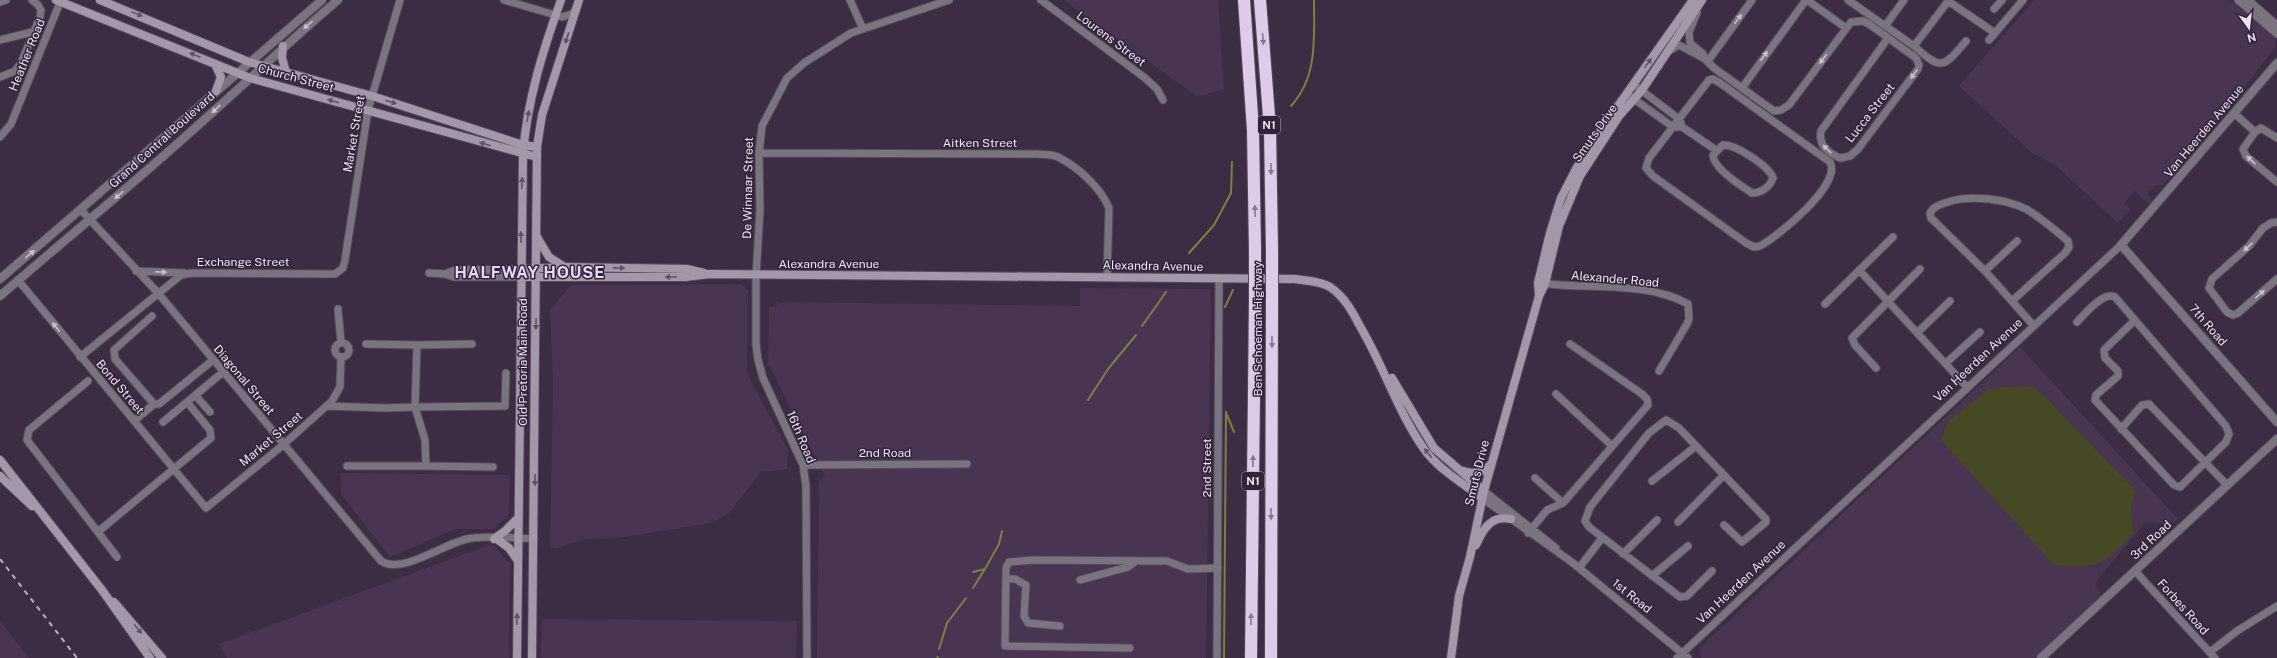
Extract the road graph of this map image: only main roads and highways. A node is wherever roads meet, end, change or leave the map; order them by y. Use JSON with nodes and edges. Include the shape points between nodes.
{"nodes":[{"id":1,"x":100,"y":0,"type":"edge"},
{"id":2,"x":561,"y":0,"type":"edge"},
{"id":3,"x":579,"y":0,"type":"edge"},
{"id":4,"x":1244,"y":0,"type":"edge"},
{"id":5,"x":1260,"y":0,"type":"edge"},
{"id":6,"x":1693,"y":0,"type":"edge"},
{"id":7,"x":1702,"y":0,"type":"edge"},
{"id":8,"x":59,"y":1,"type":"edge"},
{"id":9,"x":283,"y":46,"type":"road end"},
{"id":10,"x":215,"y":64,"type":"junction"},
{"id":11,"x":286,"y":72,"type":"junction"},
{"id":12,"x":216,"y":91,"type":"road end"},
{"id":13,"x":523,"y":145,"type":"junction"},
{"id":14,"x":537,"y":147,"type":"junction"},
{"id":15,"x":523,"y":154,"type":"junction"},
{"id":16,"x":537,"y":157,"type":"junction"},
{"id":17,"x":536,"y":234,"type":"junction"},
{"id":18,"x":566,"y":267,"type":"junction"},
{"id":19,"x":536,"y":272,"type":"junction"},
{"id":20,"x":521,"y":273,"type":"junction"},
{"id":21,"x":710,"y":274,"type":"junction"},
{"id":22,"x":1542,"y":283,"type":"junction"},
{"id":23,"x":1383,"y":367,"type":"junction"},
{"id":24,"x":0,"y":460,"type":"edge"},
{"id":25,"x":1490,"y":465,"type":"junction"},
{"id":26,"x":1456,"y":469,"type":"junction"},
{"id":27,"x":0,"y":476,"type":"edge"},
{"id":28,"x":1483,"y":495,"type":"junction"},
{"id":29,"x":39,"y":512,"type":"junction"},
{"id":30,"x":518,"y":518,"type":"junction"},
{"id":31,"x":1511,"y":519,"type":"road end"},
{"id":32,"x":1470,"y":557,"type":"junction"},
{"id":33,"x":518,"y":561,"type":"junction"},
{"id":34,"x":102,"y":590,"type":"junction"},
{"id":35,"x":150,"y":658,"type":"edge"},
{"id":36,"x":162,"y":658,"type":"edge"},
{"id":37,"x":517,"y":658,"type":"edge"},
{"id":38,"x":532,"y":658,"type":"edge"},
{"id":39,"x":1251,"y":658,"type":"edge"},
{"id":40,"x":1271,"y":658,"type":"edge"},
{"id":41,"x":1451,"y":658,"type":"edge"}],
"edges":[{"from":1,"to":11,"type":"main road","name":"Church Street","one_way":true,"via":[[249,62]]},
{"from":13,"to":2,"type":"main road","name":"Old Pretoria Main Road","one_way":true,"via":[[538,72]]},
{"from":3,"to":14,"type":"main road","name":"Old Pretoria Main Road","one_way":true,"via":[[542,115]]},
{"from":39,"to":4,"type":"highway","name":"Ben Schoeman Highway","number":"N1","one_way":true,"bridge":true,"via":[[1255,250],[1253,130]]},
{"from":5,"to":40,"type":"highway","name":"Ben Schoeman Highway","number":"N1","one_way":true,"bridge":true,"via":[[1270,129]]},
{"from":22,"to":6,"type":"main road","name":"Smuts Drive","one_way":true,"via":[[1561,198],[1589,148]]},
{"from":7,"to":22,"type":"main road","name":"Smuts Drive","via":[[1635,100],[1619,116],[1594,152],[1570,194]]},
{"from":10,"to":8,"type":"main road","name":"Church Street","one_way":true},
{"from":9,"to":11,"type":"main road","via":[[282,58]]},
{"from":10,"to":12,"type":"main road","via":[[221,77]]},
{"from":15,"to":10,"type":"main road","name":"Church Street","one_way":true,"via":[[250,78]]},
{"from":11,"to":13,"type":"main road","name":"Church Street","one_way":true,"via":[[372,96]]},
{"from":13,"to":14,"type":"main road","name":"Church Street"},
{"from":13,"to":15,"type":"main road","name":"Old Pretoria Main Road"},
{"from":14,"to":16,"type":"main road","name":"Old Pretoria Main Road"},
{"from":15,"to":16,"type":"main road","name":"Church Street"},
{"from":20,"to":15,"type":"main road","name":"Old Pretoria Main Road","one_way":true},
{"from":16,"to":17,"type":"main road","name":"Old Pretoria Main Road"},
{"from":17,"to":18,"type":"main road","via":[[549,256]]},
{"from":17,"to":19,"type":"main road","name":"Old Pretoria Main Road"},
{"from":18,"to":19,"type":"main road","name":"Alexandra Avenue"},
{"from":18,"to":21,"type":"main road","name":"Alexandra Avenue","one_way":true,"via":[[687,269]]},
{"from":19,"to":20,"type":"main road","name":"Alexandra Avenue"},
{"from":21,"to":19,"type":"main road","name":"Alexandra Avenue","one_way":true,"via":[[685,277]]},
{"from":19,"to":38,"type":"main road","name":"Old Pretoria Main Road","one_way":true},
{"from":20,"to":30,"type":"main road","name":"Old Pretoria Main Road"},
{"from":21,"to":23,"type":"main road","name":"Alexandra Avenue","via":[[1295,279],[1330,287],[1350,307]]},
{"from":22,"to":25,"type":"main road","name":"Smuts Drive"},
{"from":23,"to":26,"type":"main road","via":[[1429,441]]},
{"from":28,"to":23,"type":"main road","name":"Alexandra Avenue","one_way":true,"via":[[1437,463],[1426,451]]},
{"from":24,"to":29,"type":"main road"},
{"from":25,"to":26,"type":"main road","via":[[1480,473],[1470,474]]},
{"from":25,"to":28,"type":"main road","name":"Smuts Drive"},
{"from":26,"to":28,"type":"main road"},
{"from":27,"to":29,"type":"main road"},
{"from":28,"to":32,"type":"main road","name":"Smuts Drive"},
{"from":29,"to":34,"type":"main road"},
{"from":30,"to":33,"type":"main road","name":"Old Pretoria Main Road"},
{"from":30,"to":33,"type":"main road","via":[[496,539],[509,548]]},
{"from":31,"to":32,"type":"main road","via":[[1503,517],[1488,525]]},
{"from":32,"to":41,"type":"main road","name":"Smuts Drive","via":[[1459,596]]},
{"from":37,"to":33,"type":"main road","name":"Old Pretoria Main Road","one_way":true},
{"from":34,"to":35,"type":"main road"},
{"from":34,"to":36,"type":"main road","one_way":true}]}
